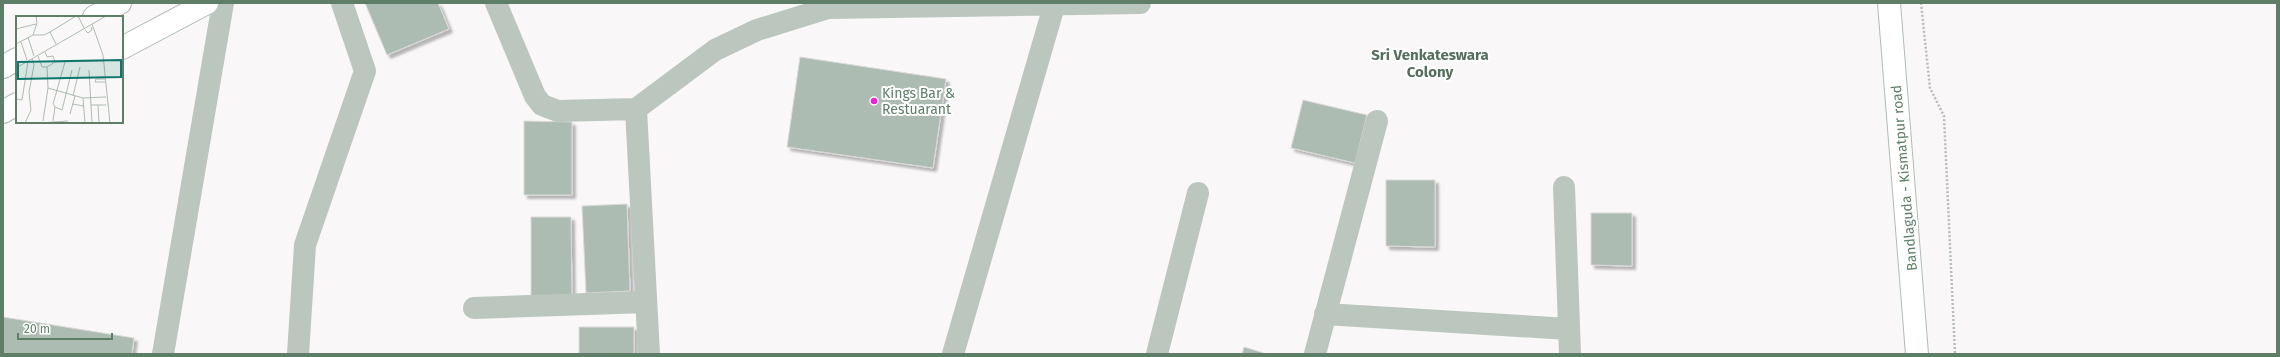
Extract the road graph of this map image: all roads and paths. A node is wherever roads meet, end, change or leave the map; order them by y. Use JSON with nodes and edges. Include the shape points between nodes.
{"nodes":[{"id":1,"x":120,"y":3,"type":"edge"},
{"id":2,"x":207,"y":3,"type":"edge"},
{"id":3,"x":223,"y":3,"type":"edge"},
{"id":4,"x":342,"y":3,"type":"edge"},
{"id":5,"x":496,"y":3,"type":"edge"},
{"id":6,"x":1140,"y":3,"type":"edge"},
{"id":7,"x":1889,"y":3,"type":"edge"},
{"id":8,"x":1922,"y":3,"type":"edge"},
{"id":9,"x":828,"y":6,"type":"edge"},
{"id":10,"x":1054,"y":6,"type":"junction"},
{"id":11,"x":96,"y":16,"type":"edge"},
{"id":12,"x":123,"y":47,"type":"edge"},
{"id":13,"x":16,"y":60,"type":"edge"},
{"id":14,"x":3,"y":67,"type":"edge"},
{"id":15,"x":16,"y":105,"type":"edge"},
{"id":16,"x":636,"y":108,"type":"junction"},
{"id":17,"x":3,"y":112,"type":"edge"},
{"id":18,"x":1377,"y":122,"type":"dead end"},
{"id":19,"x":1564,"y":187,"type":"dead end"},
{"id":20,"x":1198,"y":193,"type":"dead end"},
{"id":21,"x":646,"y":302,"type":"junction"},
{"id":22,"x":474,"y":308,"type":"dead end"},
{"id":23,"x":1325,"y":314,"type":"junction"},
{"id":24,"x":1569,"y":329,"type":"junction"},
{"id":25,"x":163,"y":354,"type":"edge"},
{"id":26,"x":298,"y":354,"type":"edge"},
{"id":27,"x":649,"y":354,"type":"edge"},
{"id":28,"x":953,"y":354,"type":"edge"},
{"id":29,"x":1157,"y":354,"type":"edge"},
{"id":30,"x":1315,"y":354,"type":"edge"},
{"id":31,"x":1570,"y":354,"type":"edge"},
{"id":32,"x":1917,"y":354,"type":"edge"},
{"id":33,"x":1955,"y":354,"type":"edge"}],
"edges":[{"from":1,"to":11,"type":"main road"},
{"from":2,"to":12,"type":"main road"},
{"from":3,"to":25,"type":"street"},
{"from":4,"to":26,"type":"street","via":[[365,71],[305,245]]},
{"from":5,"to":16,"type":"street","via":[[535,96],[542,105],[558,111]]},
{"from":6,"to":10,"type":"street"},
{"from":7,"to":32,"type":"main road","name":"Bandlaguda - Kismatpur road"},
{"from":8,"to":33,"type":"path","via":[[1930,88],[1944,116]]},
{"from":9,"to":10,"type":"street"},
{"from":9,"to":16,"type":"street","via":[[756,30],[715,50]]},
{"from":10,"to":28,"type":"street"},
{"from":13,"to":14,"type":"main road"},
{"from":15,"to":17,"type":"main road"},
{"from":16,"to":21,"type":"street"},
{"from":18,"to":23,"type":"street"},
{"from":19,"to":24,"type":"street"},
{"from":20,"to":29,"type":"street"},
{"from":21,"to":22,"type":"street"},
{"from":21,"to":27,"type":"street"},
{"from":23,"to":24,"type":"street"},
{"from":23,"to":30,"type":"street"},
{"from":24,"to":31,"type":"street"}]}
